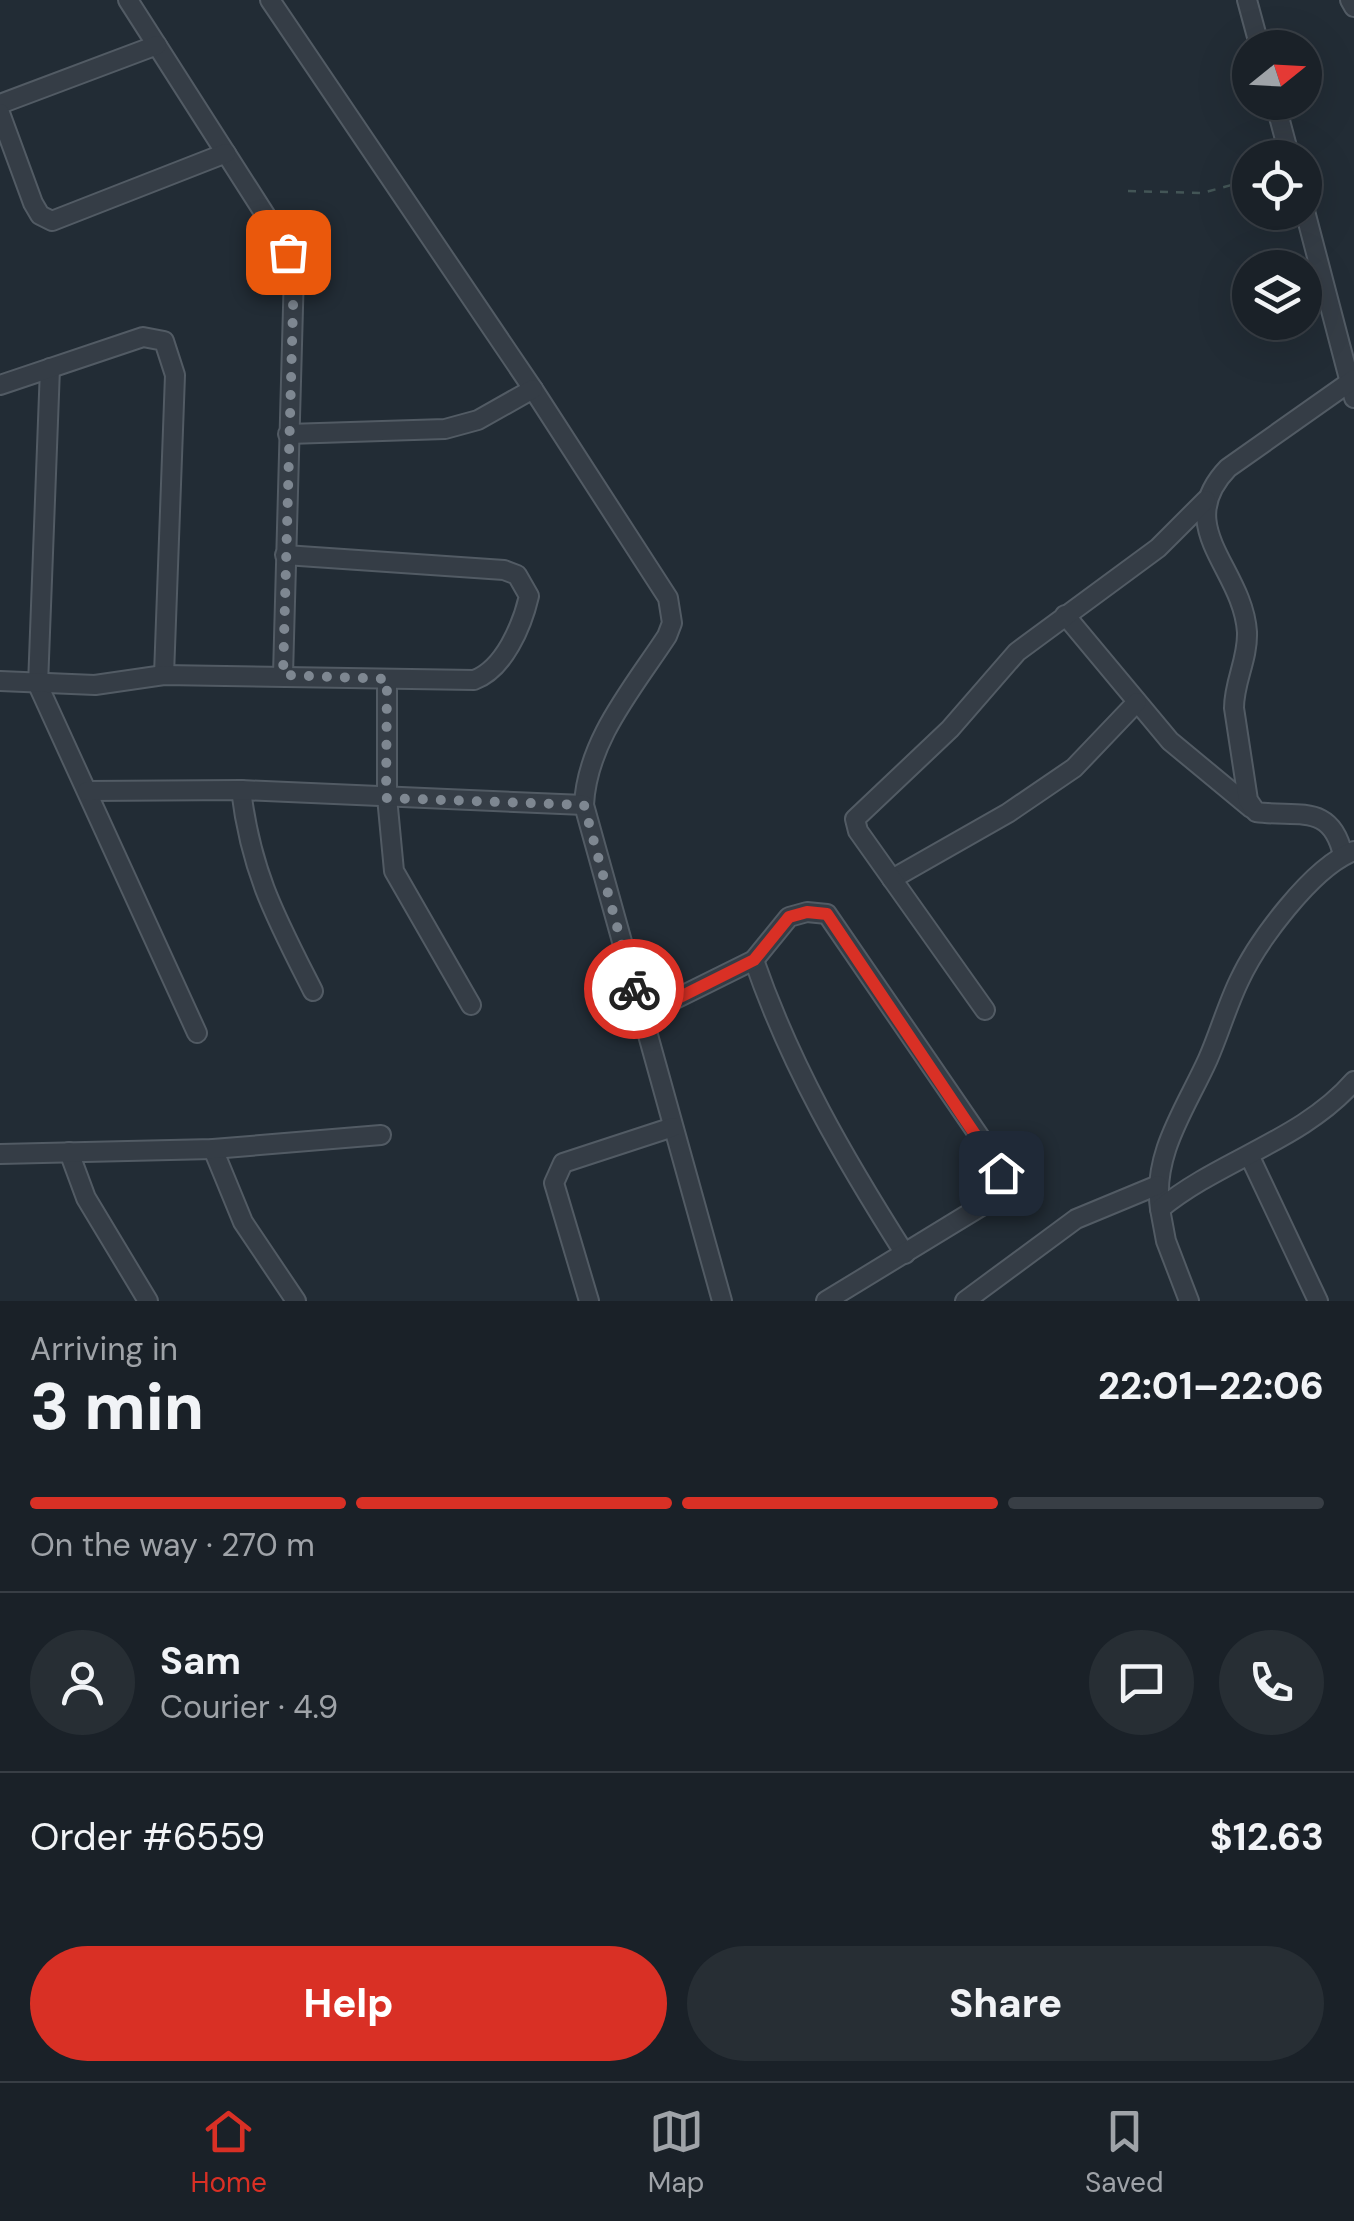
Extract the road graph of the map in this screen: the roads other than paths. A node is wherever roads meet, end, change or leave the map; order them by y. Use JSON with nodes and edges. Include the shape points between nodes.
{"nodes":[{"id":1,"x":128,"y":0,"type":"edge"},
{"id":2,"x":270,"y":0,"type":"edge"},
{"id":3,"x":1247,"y":0,"type":"edge"},
{"id":4,"x":1350,"y":0,"type":"edge"},
{"id":5,"x":1354,"y":7,"type":"edge"},
{"id":6,"x":1255,"y":30,"type":"edge"},
{"id":7,"x":157,"y":45,"type":"junction"},
{"id":8,"x":0,"y":104,"type":"edge"},
{"id":9,"x":0,"y":113,"type":"edge"},
{"id":10,"x":226,"y":153,"type":"junction"},
{"id":11,"x":1310,"y":230,"type":"edge"},
{"id":12,"x":50,"y":368,"type":"junction"},
{"id":13,"x":0,"y":384,"type":"edge"},
{"id":14,"x":1353,"y":386,"type":"edge"},
{"id":15,"x":533,"y":388,"type":"junction"},
{"id":16,"x":288,"y":434,"type":"junction"},
{"id":17,"x":1206,"y":500,"type":"junction"},
{"id":18,"x":285,"y":555,"type":"junction"},
{"id":19,"x":1065,"y":615,"type":"junction"},
{"id":20,"x":164,"y":675,"type":"junction"},
{"id":21,"x":283,"y":675,"type":"junction"},
{"id":22,"x":387,"y":679,"type":"junction"},
{"id":23,"x":0,"y":681,"type":"edge"},
{"id":24,"x":38,"y":685,"type":"junction"},
{"id":25,"x":1137,"y":702,"type":"junction"},
{"id":26,"x":88,"y":790,"type":"junction"},
{"id":27,"x":241,"y":790,"type":"junction"},
{"id":28,"x":386,"y":798,"type":"junction"},
{"id":29,"x":584,"y":805,"type":"junction"},
{"id":30,"x":1256,"y":812,"type":"junction"},
{"id":31,"x":1348,"y":853,"type":"edge"},
{"id":32,"x":892,"y":879,"type":"junction"},
{"id":33,"x":754,"y":960,"type":"junction"},
{"id":34,"x":313,"y":991,"type":"dead end"},
{"id":35,"x":471,"y":1005,"type":"dead end"},
{"id":36,"x":984,"y":1010,"type":"dead end"},
{"id":37,"x":642,"y":1016,"type":"junction"},
{"id":38,"x":197,"y":1033,"type":"dead end"},
{"id":39,"x":1354,"y":1081,"type":"edge"},
{"id":40,"x":673,"y":1127,"type":"junction"},
{"id":41,"x":381,"y":1134,"type":"dead end"},
{"id":42,"x":213,"y":1149,"type":"junction"},
{"id":43,"x":69,"y":1152,"type":"junction"},
{"id":44,"x":0,"y":1154,"type":"edge"},
{"id":45,"x":1250,"y":1157,"type":"junction"},
{"id":46,"x":1158,"y":1185,"type":"junction"},
{"id":47,"x":1160,"y":1209,"type":"junction"},
{"id":48,"x":905,"y":1254,"type":"junction"},
{"id":49,"x":148,"y":1301,"type":"edge"},
{"id":50,"x":296,"y":1301,"type":"edge"},
{"id":51,"x":589,"y":1301,"type":"edge"},
{"id":52,"x":722,"y":1301,"type":"edge"},
{"id":53,"x":826,"y":1301,"type":"edge"},
{"id":54,"x":965,"y":1301,"type":"edge"},
{"id":55,"x":1189,"y":1301,"type":"edge"},
{"id":56,"x":1318,"y":1301,"type":"edge"}],
"edges":[{"from":1,"to":7,"type":"street"},
{"from":2,"to":15,"type":"street"},
{"from":3,"to":6,"type":"street"},
{"from":4,"to":5,"type":"street"},
{"from":7,"to":8,"type":"street"},
{"from":7,"to":10,"type":"street"},
{"from":9,"to":10,"type":"street","via":[[33,203],[52,221]]},
{"from":10,"to":16,"type":"street","via":[[294,271]]},
{"from":11,"to":14,"type":"street"},
{"from":12,"to":13,"type":"street"},
{"from":12,"to":20,"type":"street","via":[[143,337],[164,341],[171,353],[176,376]]},
{"from":12,"to":24,"type":"street"},
{"from":14,"to":17,"type":"street","via":[[1228,468]]},
{"from":15,"to":16,"type":"street","via":[[478,420],[445,429]]},
{"from":15,"to":29,"type":"street","via":[[672,611],[667,636],[589,766]]},
{"from":16,"to":18,"type":"street"},
{"from":17,"to":19,"type":"street","via":[[1158,548]]},
{"from":17,"to":30,"type":"street","via":[[1210,540],[1243,606],[1246,662],[1234,708],[1244,784]]},
{"from":18,"to":21,"type":"street"},
{"from":18,"to":22,"type":"street","via":[[486,567],[517,575],[529,596],[525,614],[489,674],[457,681]]},
{"from":19,"to":25,"type":"street"},
{"from":19,"to":32,"type":"street","via":[[1017,652],[940,740],[856,816],[858,831]]},
{"from":20,"to":21,"type":"street"},
{"from":20,"to":24,"type":"street","via":[[115,684]]},
{"from":21,"to":22,"type":"street"},
{"from":22,"to":28,"type":"street"},
{"from":23,"to":24,"type":"street"},
{"from":24,"to":26,"type":"street"},
{"from":25,"to":30,"type":"street","via":[[1170,741]]},
{"from":25,"to":32,"type":"street","via":[[1074,768]]},
{"from":26,"to":27,"type":"street"},
{"from":26,"to":38,"type":"street"},
{"from":27,"to":28,"type":"street"},
{"from":27,"to":34,"type":"street","via":[[261,889]]},
{"from":28,"to":29,"type":"street"},
{"from":28,"to":35,"type":"street","via":[[394,871]]},
{"from":29,"to":37,"type":"street"},
{"from":30,"to":31,"type":"street","via":[[1315,815]]},
{"from":31,"to":46,"type":"street","via":[[1270,932],[1239,980],[1163,1153]]},
{"from":32,"to":36,"type":"street"},
{"from":33,"to":37,"type":"street"},
{"from":33,"to":48,"type":"street","via":[[804,1086]]},
{"from":33,"to":48,"type":"street","via":[[789,917],[827,914],[995,1159],[1001,1186],[993,1199]]},
{"from":37,"to":40,"type":"street"},
{"from":39,"to":45,"type":"street"},
{"from":40,"to":51,"type":"street","via":[[563,1162],[555,1172]]},
{"from":40,"to":52,"type":"street"},
{"from":41,"to":42,"type":"street"},
{"from":42,"to":43,"type":"street"},
{"from":42,"to":50,"type":"street","via":[[243,1222]]},
{"from":43,"to":44,"type":"street"},
{"from":43,"to":49,"type":"street","via":[[86,1198]]},
{"from":45,"to":47,"type":"street"},
{"from":45,"to":56,"type":"street"},
{"from":46,"to":47,"type":"street"},
{"from":46,"to":54,"type":"street","via":[[1076,1219]]},
{"from":47,"to":55,"type":"street"},
{"from":48,"to":53,"type":"street"}]}
